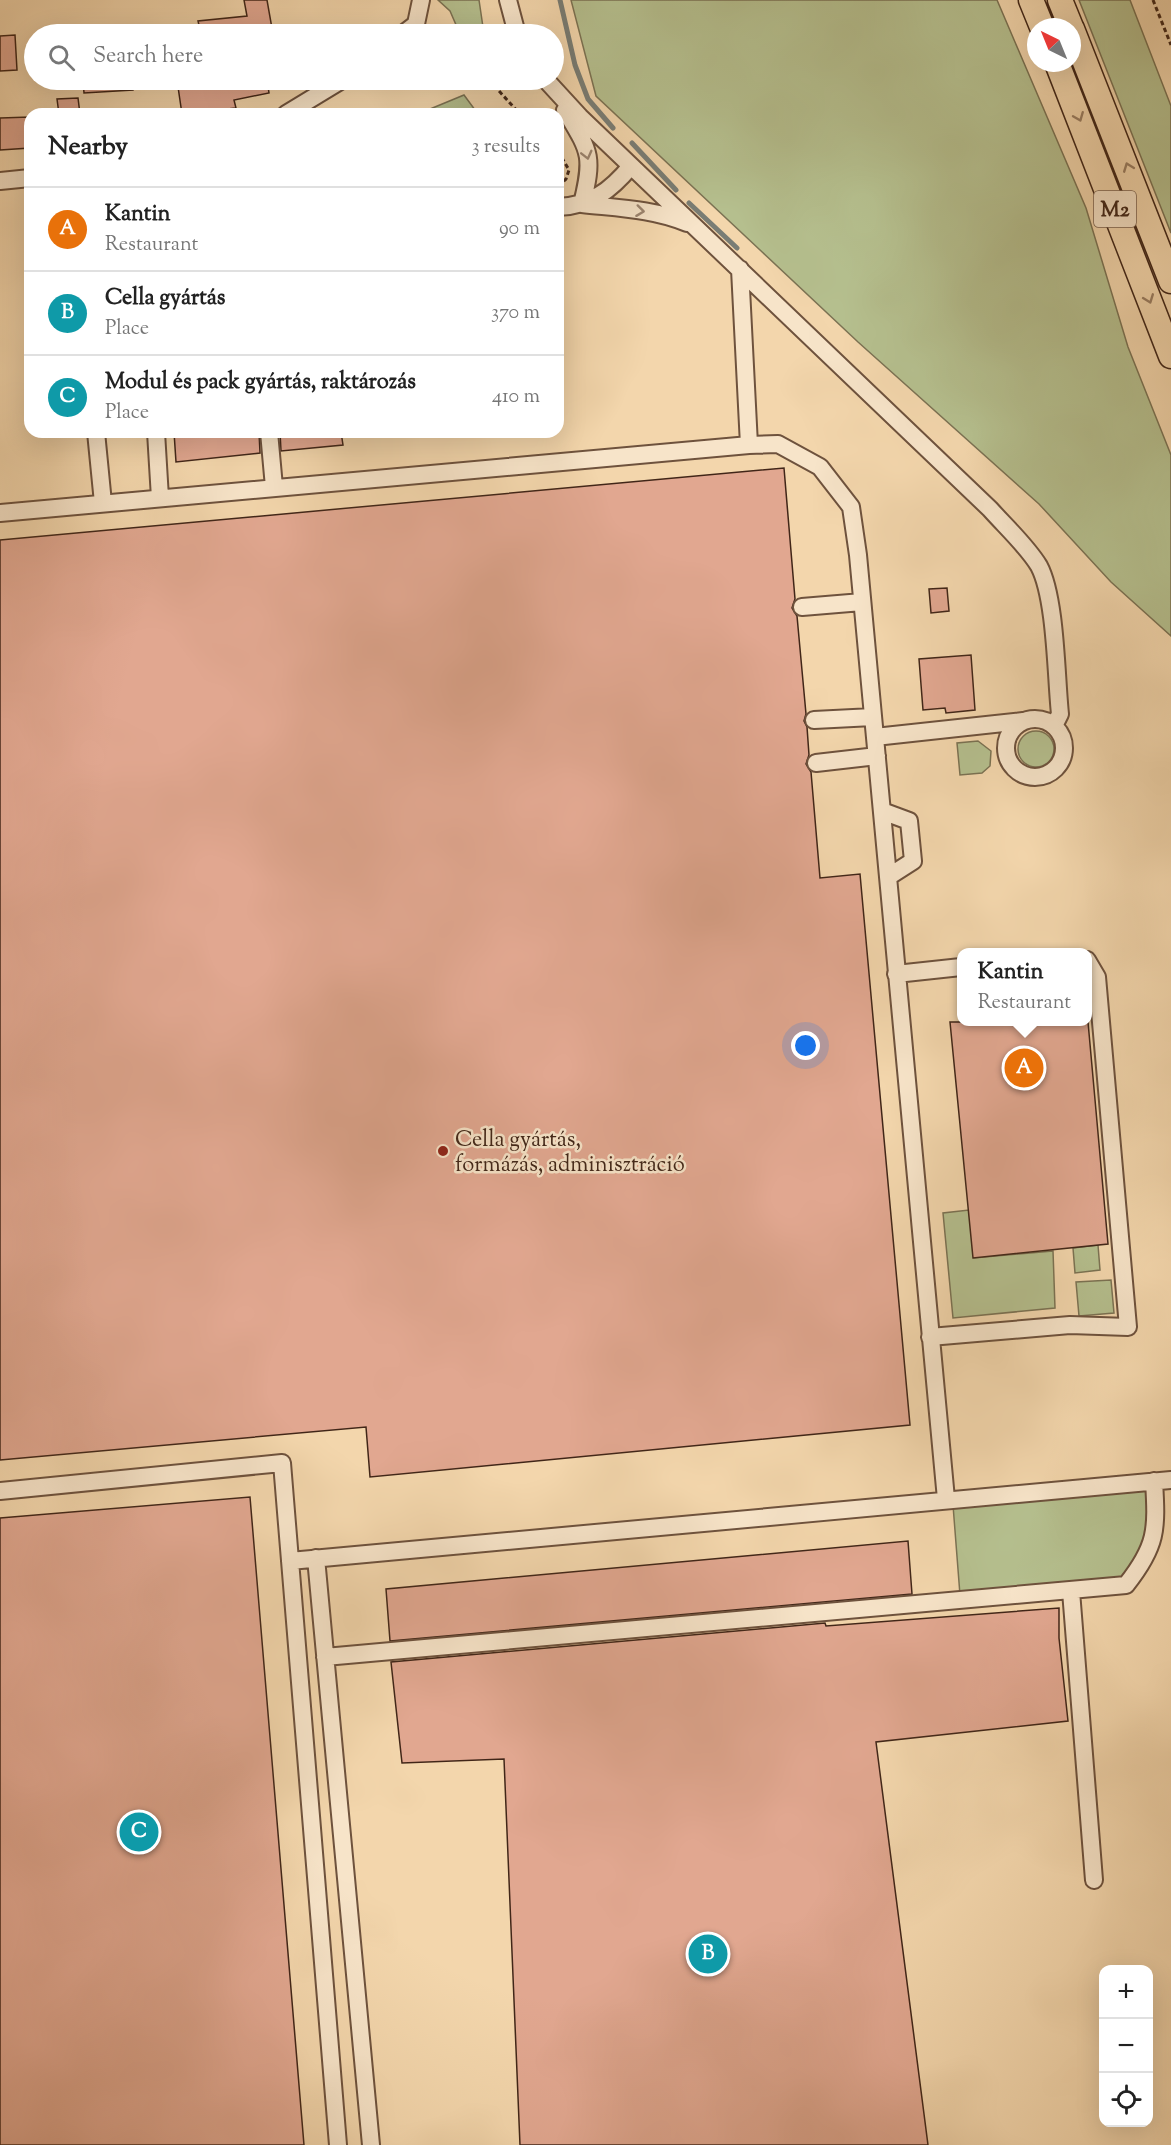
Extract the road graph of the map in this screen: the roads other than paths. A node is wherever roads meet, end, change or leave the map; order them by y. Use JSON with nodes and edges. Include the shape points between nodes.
{"nodes":[{"id":1,"x":421,"y":0,"type":"edge"},
{"id":2,"x":508,"y":0,"type":"edge"},
{"id":3,"x":1031,"y":0,"type":"edge"},
{"id":4,"x":1060,"y":0,"type":"edge"},
{"id":5,"x":1038,"y":18,"type":"edge"},
{"id":6,"x":1068,"y":18,"type":"edge"},
{"id":7,"x":416,"y":24,"type":"edge"},
{"id":8,"x":515,"y":24,"type":"edge"},
{"id":9,"x":1081,"y":51,"type":"edge"},
{"id":10,"x":1060,"y":72,"type":"edge"},
{"id":11,"x":326,"y":90,"type":"edge"},
{"id":12,"x":553,"y":90,"type":"edge"},
{"id":13,"x":556,"y":90,"type":"edge"},
{"id":14,"x":296,"y":108,"type":"edge"},
{"id":15,"x":564,"y":108,"type":"edge"},
{"id":16,"x":564,"y":108,"type":"edge"},
{"id":17,"x":631,"y":166,"type":"junction"},
{"id":18,"x":24,"y":178,"type":"edge"},
{"id":19,"x":0,"y":180,"type":"edge"},
{"id":20,"x":582,"y":204,"type":"junction"},
{"id":21,"x":564,"y":206,"type":"edge"},
{"id":22,"x":695,"y":227,"type":"junction"},
{"id":23,"x":740,"y":269,"type":"junction"},
{"id":24,"x":1171,"y":281,"type":"edge"},
{"id":25,"x":1171,"y":357,"type":"edge"},
{"id":26,"x":97,"y":438,"type":"edge"},
{"id":27,"x":156,"y":438,"type":"edge"},
{"id":28,"x":270,"y":438,"type":"edge"},
{"id":29,"x":749,"y":445,"type":"junction"},
{"id":30,"x":274,"y":487,"type":"junction"},
{"id":31,"x":160,"y":498,"type":"junction"},
{"id":32,"x":103,"y":503,"type":"junction"},
{"id":33,"x":0,"y":513,"type":"edge"},
{"id":34,"x":862,"y":602,"type":"junction"},
{"id":35,"x":802,"y":607,"type":"dead end"},
{"id":36,"x":873,"y":717,"type":"junction"},
{"id":37,"x":814,"y":720,"type":"dead end"},
{"id":38,"x":1024,"y":721,"type":"junction"},
{"id":39,"x":1054,"y":726,"type":"junction"},
{"id":40,"x":875,"y":737,"type":"junction"},
{"id":41,"x":877,"y":756,"type":"junction"},
{"id":42,"x":816,"y":763,"type":"dead end"},
{"id":43,"x":882,"y":811,"type":"junction"},
{"id":44,"x":888,"y":877,"type":"junction"},
{"id":45,"x":957,"y":967,"type":"edge"},
{"id":46,"x":1092,"y":968,"type":"edge"},
{"id":47,"x":896,"y":974,"type":"junction"},
{"id":48,"x":930,"y":1337,"type":"junction"},
{"id":49,"x":1163,"y":1480,"type":"edge"},
{"id":50,"x":0,"y":1491,"type":"edge"},
{"id":51,"x":946,"y":1499,"type":"junction"},
{"id":52,"x":316,"y":1558,"type":"junction"},
{"id":53,"x":290,"y":1561,"type":"junction"},
{"id":54,"x":1071,"y":1591,"type":"junction"},
{"id":55,"x":325,"y":1657,"type":"junction"},
{"id":56,"x":1094,"y":1880,"type":"dead end"},
{"id":57,"x":338,"y":2145,"type":"edge"},
{"id":58,"x":371,"y":2145,"type":"edge"}],
"edges":[{"from":1,"to":7,"type":"street"},
{"from":2,"to":8,"type":"street"},
{"from":3,"to":5,"type":"highway"},
{"from":4,"to":6,"type":"highway","number":"M2"},
{"from":24,"to":9,"type":"highway","number":"M2","one_way":true},
{"from":10,"to":25,"type":"highway","number":"M2","one_way":true},
{"from":11,"to":14,"type":"street"},
{"from":12,"to":15,"type":"street","one_way":true},
{"from":13,"to":17,"type":"street"},
{"from":16,"to":20,"type":"street","one_way":true,"via":[[585,143],[591,168]]},
{"from":17,"to":20,"type":"street","via":[[614,186]]},
{"from":17,"to":22,"type":"street"},
{"from":18,"to":19,"type":"street"},
{"from":20,"to":21,"type":"street"},
{"from":20,"to":22,"type":"street","one_way":true,"via":[[671,216]]},
{"from":22,"to":23,"type":"street"},
{"from":23,"to":29,"type":"street"},
{"from":23,"to":39,"type":"street","via":[[990,509],[1039,567],[1051,620],[1060,714]]},
{"from":26,"to":32,"type":"street"},
{"from":27,"to":31,"type":"street"},
{"from":28,"to":30,"type":"street"},
{"from":29,"to":30,"type":"street"},
{"from":29,"to":34,"type":"street","via":[[778,444],[820,467],[851,507]]},
{"from":30,"to":31,"type":"street"},
{"from":31,"to":32,"type":"street"},
{"from":32,"to":33,"type":"street"},
{"from":34,"to":35,"type":"street"},
{"from":34,"to":36,"type":"street"},
{"from":36,"to":37,"type":"street"},
{"from":36,"to":40,"type":"street"},
{"from":38,"to":39,"type":"street","via":[[1040,719]]},
{"from":38,"to":39,"type":"street","via":[[1009,733],[1006,753],[1015,769],[1032,777],[1051,772],[1063,757],[1063,740]]},
{"from":38,"to":40,"type":"street"},
{"from":40,"to":41,"type":"street"},
{"from":41,"to":42,"type":"street"},
{"from":41,"to":43,"type":"street"},
{"from":43,"to":44,"type":"street"},
{"from":43,"to":44,"type":"street","via":[[909,821],[913,861]]},
{"from":44,"to":47,"type":"street"},
{"from":45,"to":47,"type":"street"},
{"from":46,"to":48,"type":"street","via":[[1097,977],[1128,1327],[1070,1325]]},
{"from":47,"to":48,"type":"street"},
{"from":48,"to":51,"type":"street"},
{"from":49,"to":51,"type":"street"},
{"from":49,"to":54,"type":"street","via":[[1157,1527],[1145,1562],[1126,1586]]},
{"from":50,"to":53,"type":"street","via":[[282,1463]]},
{"from":51,"to":52,"type":"street"},
{"from":52,"to":53,"type":"street"},
{"from":52,"to":55,"type":"street"},
{"from":53,"to":57,"type":"street"},
{"from":54,"to":55,"type":"street"},
{"from":54,"to":56,"type":"street"},
{"from":55,"to":58,"type":"street"}]}
